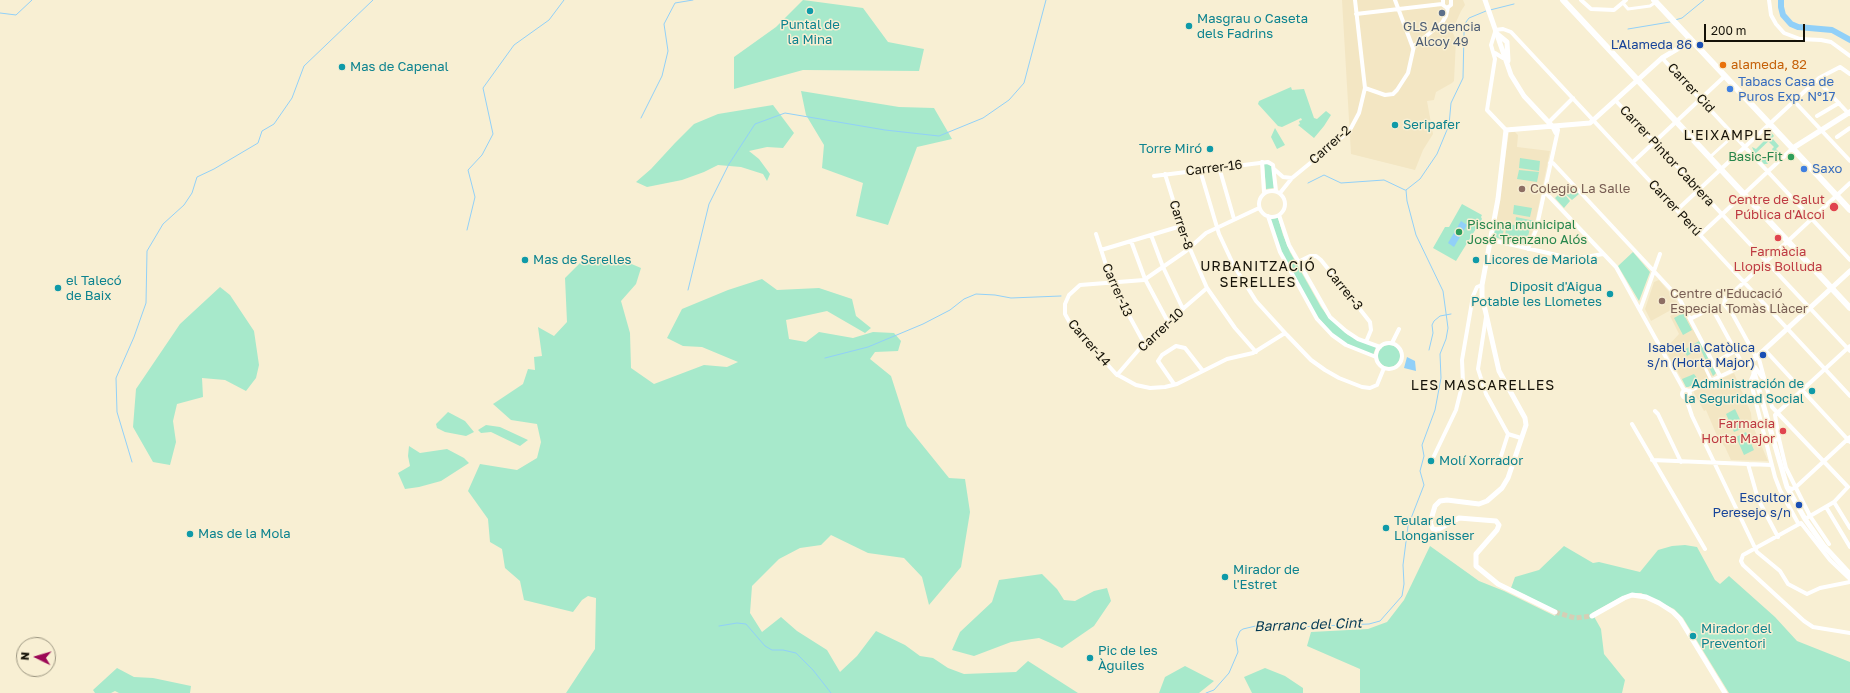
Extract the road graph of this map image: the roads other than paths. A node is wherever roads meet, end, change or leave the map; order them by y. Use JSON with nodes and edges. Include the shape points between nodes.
{"nodes":[{"id":1,"x":1355,"y":0,"type":"edge"},
{"id":2,"x":1396,"y":0,"type":"edge"},
{"id":3,"x":1451,"y":0,"type":"edge"},
{"id":4,"x":1485,"y":0,"type":"edge"},
{"id":5,"x":1563,"y":0,"type":"edge"},
{"id":6,"x":1581,"y":0,"type":"edge"},
{"id":7,"x":1769,"y":0,"type":"edge"},
{"id":8,"x":1625,"y":1,"type":"edge"},
{"id":9,"x":1443,"y":2,"type":"edge"},
{"id":10,"x":1655,"y":2,"type":"edge"},
{"id":11,"x":1448,"y":8,"type":"junction"},
{"id":12,"x":1398,"y":9,"type":"junction"},
{"id":13,"x":1356,"y":14,"type":"junction"},
{"id":14,"x":1495,"y":31,"type":"junction"},
{"id":15,"x":1689,"y":37,"type":"junction"},
{"id":16,"x":1504,"y":39,"type":"junction"},
{"id":17,"x":1495,"y":40,"type":"junction"},
{"id":18,"x":1414,"y":48,"type":"junction"},
{"id":19,"x":1507,"y":48,"type":"junction"},
{"id":20,"x":1494,"y":53,"type":"junction"},
{"id":21,"x":1503,"y":55,"type":"junction"},
{"id":22,"x":1850,"y":56,"type":"edge"},
{"id":23,"x":1662,"y":58,"type":"junction"},
{"id":24,"x":1850,"y":74,"type":"edge"},
{"id":25,"x":1725,"y":76,"type":"junction"},
{"id":26,"x":1638,"y":80,"type":"junction"},
{"id":27,"x":1817,"y":80,"type":"junction"},
{"id":28,"x":1365,"y":88,"type":"junction"},
{"id":29,"x":1573,"y":98,"type":"junction"},
{"id":30,"x":1701,"y":99,"type":"junction"},
{"id":31,"x":1616,"y":101,"type":"junction"},
{"id":32,"x":1794,"y":101,"type":"junction"},
{"id":33,"x":1839,"y":103,"type":"junction"},
{"id":34,"x":1850,"y":112,"type":"edge"},
{"id":35,"x":1850,"y":115,"type":"edge"},
{"id":36,"x":1817,"y":116,"type":"dead end"},
{"id":37,"x":1551,"y":120,"type":"junction"},
{"id":38,"x":1594,"y":121,"type":"junction"},
{"id":39,"x":1677,"y":121,"type":"junction"},
{"id":40,"x":1770,"y":124,"type":"junction"},
{"id":41,"x":1555,"y":127,"type":"junction"},
{"id":42,"x":1850,"y":128,"type":"edge"},
{"id":43,"x":1506,"y":130,"type":"junction"},
{"id":44,"x":1821,"y":130,"type":"junction"},
{"id":45,"x":1556,"y":133,"type":"joint"},
{"id":46,"x":1734,"y":135,"type":"junction"},
{"id":47,"x":1837,"y":137,"type":"dead end"},
{"id":48,"x":1654,"y":142,"type":"junction"},
{"id":49,"x":1746,"y":147,"type":"junction"},
{"id":50,"x":1793,"y":148,"type":"junction"},
{"id":51,"x":1710,"y":157,"type":"junction"},
{"id":52,"x":1262,"y":162,"type":"junction"},
{"id":53,"x":1633,"y":162,"type":"junction"},
{"id":54,"x":1850,"y":162,"type":"edge"},
{"id":55,"x":1550,"y":163,"type":"junction"},
{"id":56,"x":1218,"y":167,"type":"junction"},
{"id":57,"x":1274,"y":167,"type":"junction"},
{"id":58,"x":1721,"y":169,"type":"junction"},
{"id":59,"x":1200,"y":170,"type":"junction"},
{"id":60,"x":1768,"y":171,"type":"junction"},
{"id":61,"x":1166,"y":174,"type":"junction"},
{"id":62,"x":1154,"y":176,"type":"dead end"},
{"id":63,"x":1292,"y":178,"type":"junction"},
{"id":64,"x":1850,"y":183,"type":"edge"},
{"id":65,"x":1698,"y":189,"type":"junction"},
{"id":66,"x":1544,"y":191,"type":"junction"},
{"id":67,"x":1264,"y":192,"type":"junction"},
{"id":68,"x":1278,"y":192,"type":"junction"},
{"id":69,"x":1744,"y":194,"type":"junction"},
{"id":70,"x":1836,"y":196,"type":"junction"},
{"id":71,"x":1259,"y":208,"type":"junction"},
{"id":72,"x":1677,"y":210,"type":"junction"},
{"id":73,"x":1850,"y":210,"type":"edge"},
{"id":74,"x":1280,"y":215,"type":"junction"},
{"id":75,"x":1722,"y":215,"type":"junction"},
{"id":76,"x":1268,"y":216,"type":"junction"},
{"id":77,"x":1234,"y":219,"type":"junction"},
{"id":78,"x":1812,"y":219,"type":"junction"},
{"id":79,"x":1181,"y":226,"type":"junction"},
{"id":80,"x":1216,"y":227,"type":"junction"},
{"id":81,"x":1096,"y":234,"type":"dead end"},
{"id":82,"x":1151,"y":235,"type":"junction"},
{"id":83,"x":1700,"y":235,"type":"junction"},
{"id":84,"x":1491,"y":240,"type":"junction"},
{"id":85,"x":1131,"y":241,"type":"junction"},
{"id":86,"x":1788,"y":241,"type":"junction"},
{"id":87,"x":1189,"y":248,"type":"junction"},
{"id":88,"x":1528,"y":249,"type":"junction"},
{"id":89,"x":1101,"y":250,"type":"junction"},
{"id":90,"x":1603,"y":254,"type":"junction"},
{"id":91,"x":1660,"y":254,"type":"dead end"},
{"id":92,"x":1850,"y":260,"type":"edge"},
{"id":93,"x":1298,"y":262,"type":"junction"},
{"id":94,"x":1766,"y":262,"type":"junction"},
{"id":95,"x":1162,"y":267,"type":"junction"},
{"id":96,"x":1850,"y":271,"type":"edge"},
{"id":97,"x":1654,"y":272,"type":"junction"},
{"id":98,"x":1145,"y":279,"type":"junction"},
{"id":99,"x":1113,"y":282,"type":"junction"},
{"id":100,"x":1744,"y":282,"type":"junction"},
{"id":101,"x":1482,"y":285,"type":"junction"},
{"id":102,"x":1207,"y":288,"type":"junction"},
{"id":103,"x":1832,"y":288,"type":"junction"},
{"id":104,"x":1718,"y":292,"type":"dead end"},
{"id":105,"x":1725,"y":300,"type":"junction"},
{"id":106,"x":1809,"y":308,"type":"junction"},
{"id":107,"x":1850,"y":308,"type":"edge"},
{"id":108,"x":1183,"y":309,"type":"junction"},
{"id":109,"x":1640,"y":310,"type":"junction"},
{"id":110,"x":1486,"y":313,"type":"junction"},
{"id":111,"x":1690,"y":319,"type":"junction"},
{"id":112,"x":1168,"y":322,"type":"junction"},
{"id":113,"x":1399,"y":329,"type":"dead end"},
{"id":114,"x":1787,"y":329,"type":"junction"},
{"id":115,"x":1285,"y":333,"type":"junction"},
{"id":116,"x":1366,"y":342,"type":"junction"},
{"id":117,"x":1144,"y":343,"type":"junction"},
{"id":118,"x":1392,"y":343,"type":"junction"},
{"id":119,"x":1380,"y":347,"type":"junction"},
{"id":120,"x":1849,"y":348,"type":"edge"},
{"id":121,"x":1765,"y":350,"type":"junction"},
{"id":122,"x":1735,"y":351,"type":"junction"},
{"id":123,"x":1256,"y":352,"type":"junction"},
{"id":124,"x":1376,"y":357,"type":"junction"},
{"id":125,"x":1757,"y":357,"type":"junction"},
{"id":126,"x":1702,"y":361,"type":"dead end"},
{"id":127,"x":1714,"y":363,"type":"junction"},
{"id":128,"x":1752,"y":364,"type":"junction"},
{"id":129,"x":1743,"y":365,"type":"junction"},
{"id":130,"x":1384,"y":368,"type":"junction"},
{"id":131,"x":1825,"y":369,"type":"junction"},
{"id":132,"x":1203,"y":371,"type":"junction"},
{"id":133,"x":1117,"y":375,"type":"junction"},
{"id":134,"x":1720,"y":376,"type":"junction"},
{"id":135,"x":1762,"y":377,"type":"dead end"},
{"id":136,"x":1712,"y":380,"type":"junction"},
{"id":137,"x":1174,"y":384,"type":"junction"},
{"id":138,"x":1684,"y":390,"type":"junction"},
{"id":139,"x":1802,"y":390,"type":"junction"},
{"id":140,"x":1689,"y":391,"type":"junction"},
{"id":141,"x":1850,"y":396,"type":"edge"},
{"id":142,"x":1686,"y":398,"type":"junction"},
{"id":143,"x":1655,"y":411,"type":"dead end"},
{"id":144,"x":1778,"y":412,"type":"junction"},
{"id":145,"x":1632,"y":424,"type":"dead end"},
{"id":146,"x":1766,"y":425,"type":"junction"},
{"id":147,"x":1508,"y":434,"type":"junction"},
{"id":148,"x":1521,"y":438,"type":"junction"},
{"id":149,"x":1779,"y":439,"type":"junction"},
{"id":150,"x":1849,"y":439,"type":"edge"},
{"id":151,"x":1773,"y":440,"type":"junction"},
{"id":152,"x":1501,"y":456,"type":"dead end"},
{"id":153,"x":1433,"y":458,"type":"dead end"},
{"id":154,"x":1652,"y":460,"type":"junction"},
{"id":155,"x":1824,"y":461,"type":"junction"},
{"id":156,"x":1681,"y":462,"type":"junction"},
{"id":157,"x":1715,"y":463,"type":"junction"},
{"id":158,"x":1748,"y":464,"type":"junction"},
{"id":159,"x":1772,"y":465,"type":"junction"},
{"id":160,"x":1792,"y":488,"type":"junction"},
{"id":161,"x":1834,"y":502,"type":"junction"},
{"id":162,"x":1826,"y":507,"type":"junction"},
{"id":163,"x":1810,"y":516,"type":"junction"},
{"id":164,"x":1801,"y":522,"type":"junction"},
{"id":165,"x":1850,"y":527,"type":"edge"},
{"id":166,"x":1778,"y":537,"type":"junction"},
{"id":167,"x":1829,"y":544,"type":"dead end"},
{"id":168,"x":1850,"y":547,"type":"edge"},
{"id":169,"x":1705,"y":549,"type":"dead end"},
{"id":170,"x":1756,"y":549,"type":"junction"},
{"id":171,"x":1850,"y":574,"type":"edge"},
{"id":172,"x":1850,"y":579,"type":"edge"},
{"id":173,"x":1850,"y":582,"type":"edge"},
{"id":174,"x":1555,"y":612,"type":"tunnel mouth"},
{"id":175,"x":1592,"y":616,"type":"tunnel mouth"},
{"id":176,"x":1850,"y":633,"type":"edge"},
{"id":177,"x":1725,"y":693,"type":"edge"}],
"edges":[{"from":1,"to":13,"type":"street","name":"Carrer-2"},
{"from":2,"to":12,"type":"street"},
{"from":3,"to":11,"type":"street"},
{"from":4,"to":14,"type":"street"},
{"from":5,"to":26,"type":"main road"},
{"from":6,"to":8,"type":"street","via":[[1591,9],[1614,10]]},
{"from":7,"to":22,"type":"street","via":[[1771,15],[1784,33],[1803,40],[1828,41]]},
{"from":8,"to":10,"type":"street","via":[[1628,9],[1650,6]]},
{"from":9,"to":11,"type":"street"},
{"from":9,"to":12,"type":"street"},
{"from":10,"to":15,"type":"main road"},
{"from":11,"to":18,"type":"street","via":[[1442,23],[1418,41]]},
{"from":12,"to":13,"type":"street"},
{"from":12,"to":18,"type":"street"},
{"from":13,"to":28,"type":"street","name":"Carrer-2"},
{"from":14,"to":16,"type":"street"},
{"from":14,"to":17,"type":"street"},
{"from":14,"to":29,"type":"street","name":"Carrer Perú","via":[[1502,29],[1511,32]]},
{"from":15,"to":23,"type":"street","via":[[1679,48]]},
{"from":15,"to":25,"type":"main road"},
{"from":16,"to":17,"type":"street"},
{"from":16,"to":19,"type":"street"},
{"from":17,"to":20,"type":"street","via":[[1491,48]]},
{"from":17,"to":21,"type":"street"},
{"from":18,"to":28,"type":"street","via":[[1406,76],[1395,92],[1383,95]]},
{"from":19,"to":21,"type":"street"},
{"from":19,"to":37,"type":"street","via":[[1507,58],[1517,80]]},
{"from":20,"to":21,"type":"street"},
{"from":20,"to":43,"type":"street","via":[[1487,110]]},
{"from":21,"to":41,"type":"street","via":[[1518,89]]},
{"from":23,"to":26,"type":"street"},
{"from":23,"to":30,"type":"street","name":"Carrer Cid"},
{"from":24,"to":27,"type":"street","via":[[1840,67]]},
{"from":25,"to":30,"type":"street"},
{"from":25,"to":40,"type":"main road"},
{"from":26,"to":31,"type":"street"},
{"from":26,"to":39,"type":"main road"},
{"from":27,"to":32,"type":"street"},
{"from":27,"to":33,"type":"street"},
{"from":28,"to":63,"type":"street","name":"Carrer-2","via":[[1362,105],[1351,128]]},
{"from":29,"to":37,"type":"street"},
{"from":29,"to":38,"type":"street","name":"Carrer Perú"},
{"from":30,"to":39,"type":"street"},
{"from":30,"to":46,"type":"street","name":"Carrer Cid"},
{"from":31,"to":38,"type":"street"},
{"from":31,"to":48,"type":"street","name":"Carrer Pintor Cabrera"},
{"from":32,"to":40,"type":"street"},
{"from":32,"to":44,"type":"street"},
{"from":33,"to":35,"type":"street"},
{"from":33,"to":36,"type":"street"},
{"from":34,"to":44,"type":"main road"},
{"from":37,"to":41,"type":"street"},
{"from":38,"to":41,"type":"street"},
{"from":38,"to":53,"type":"street","name":"Carrer Perú"},
{"from":39,"to":48,"type":"street"},
{"from":39,"to":51,"type":"main road"},
{"from":40,"to":49,"type":"street"},
{"from":40,"to":50,"type":"main road"},
{"from":41,"to":43,"type":"street"},
{"from":41,"to":45,"type":"street"},
{"from":42,"to":47,"type":"street"},
{"from":43,"to":84,"type":"street"},
{"from":44,"to":50,"type":"main road"},
{"from":44,"to":54,"type":"street"},
{"from":45,"to":55,"type":"street"},
{"from":46,"to":49,"type":"street","name":"Carrer Cid"},
{"from":46,"to":51,"type":"street"},
{"from":48,"to":53,"type":"street"},
{"from":48,"to":65,"type":"street","name":"Carrer Pintor Cabrera"},
{"from":49,"to":58,"type":"street"},
{"from":49,"to":60,"type":"street","name":"Carrer Cid"},
{"from":50,"to":60,"type":"street"},
{"from":50,"to":70,"type":"main road"},
{"from":51,"to":58,"type":"main road"},
{"from":52,"to":56,"type":"street","name":"Carrer-16"},
{"from":52,"to":57,"type":"street","name":"Carrer-16","via":[[1269,162]]},
{"from":52,"to":67,"type":"street"},
{"from":53,"to":72,"type":"street","name":"Carrer Perú"},
{"from":55,"to":66,"type":"street"},
{"from":55,"to":97,"type":"street","via":[[1553,163]]},
{"from":56,"to":59,"type":"street","name":"Carrer-16"},
{"from":56,"to":77,"type":"street"},
{"from":57,"to":63,"type":"street","name":"Carrer-16","via":[[1283,177]]},
{"from":57,"to":68,"type":"street"},
{"from":58,"to":65,"type":"street"},
{"from":58,"to":69,"type":"main road"},
{"from":59,"to":61,"type":"street","name":"Carrer-16"},
{"from":59,"to":80,"type":"street"},
{"from":60,"to":69,"type":"street"},
{"from":60,"to":78,"type":"street","name":"Carrer Cid"},
{"from":61,"to":62,"type":"street","name":"Carrer-16"},
{"from":61,"to":79,"type":"street","name":"Carrer-8"},
{"from":63,"to":68,"type":"street","name":"Carrer-2"},
{"from":64,"to":70,"type":"street"},
{"from":65,"to":72,"type":"street"},
{"from":65,"to":75,"type":"street","name":"Carrer Pintor Cabrera"},
{"from":66,"to":88,"type":"street","via":[[1536,230]]},
{"from":66,"to":90,"type":"street"},
{"from":67,"to":68,"type":"street"},
{"from":67,"to":71,"type":"street","via":[[1259,200]]},
{"from":68,"to":74,"type":"street","via":[[1285,200]]},
{"from":69,"to":75,"type":"street"},
{"from":69,"to":86,"type":"main road"},
{"from":70,"to":73,"type":"main road"},
{"from":70,"to":78,"type":"street"},
{"from":71,"to":76,"type":"street"},
{"from":71,"to":77,"type":"street","name":"Carrer-14"},
{"from":72,"to":83,"type":"street","name":"Carrer Perú"},
{"from":74,"to":76,"type":"street"},
{"from":74,"to":93,"type":"street","via":[[1287,240]]},
{"from":75,"to":83,"type":"street"},
{"from":75,"to":94,"type":"street","name":"Carrer Pintor Cabrera"},
{"from":76,"to":124,"type":"street","via":[[1280,252],[1317,319],[1346,345]]},
{"from":77,"to":80,"type":"street","name":"Carrer-14"},
{"from":78,"to":86,"type":"street"},
{"from":78,"to":92,"type":"street","name":"Carrer Cid"},
{"from":79,"to":82,"type":"street"},
{"from":79,"to":87,"type":"street","name":"Carrer-8"},
{"from":80,"to":87,"type":"street","name":"Carrer-14"},
{"from":80,"to":115,"type":"street","via":[[1250,293]]},
{"from":81,"to":89,"type":"street","name":"Carrer-13"},
{"from":82,"to":85,"type":"street"},
{"from":82,"to":95,"type":"street"},
{"from":83,"to":100,"type":"street","name":"Carrer Perú"},
{"from":84,"to":88,"type":"street"},
{"from":84,"to":101,"type":"street"},
{"from":85,"to":89,"type":"street"},
{"from":85,"to":98,"type":"street"},
{"from":86,"to":94,"type":"street"},
{"from":86,"to":103,"type":"main road"},
{"from":87,"to":95,"type":"street","name":"Carrer-14"},
{"from":87,"to":102,"type":"street","name":"Carrer-8"},
{"from":88,"to":90,"type":"street","via":[[1574,259]]},
{"from":89,"to":99,"type":"street","name":"Carrer-13"},
{"from":90,"to":109,"type":"street","via":[[1616,267]]},
{"from":91,"to":97,"type":"street"},
{"from":93,"to":116,"type":"street","via":[[1330,317],[1346,331]]},
{"from":93,"to":116,"type":"street","name":"Carrer-3","via":[[1311,256],[1321,260],[1370,322],[1371,330]]},
{"from":94,"to":100,"type":"street"},
{"from":94,"to":106,"type":"street","name":"Carrer Pintor Cabrera"},
{"from":95,"to":98,"type":"street","name":"Carrer-14"},
{"from":95,"to":108,"type":"street"},
{"from":96,"to":103,"type":"street"},
{"from":97,"to":109,"type":"street"},
{"from":97,"to":111,"type":"street","via":[[1679,298]]},
{"from":98,"to":99,"type":"street","name":"Carrer-14"},
{"from":98,"to":112,"type":"street"},
{"from":99,"to":117,"type":"street","name":"Carrer-13","via":[[1120,301]]},
{"from":99,"to":133,"type":"street","name":"Carrer-14","via":[[1080,285],[1071,291],[1065,308],[1070,323]]},
{"from":100,"to":105,"type":"street"},
{"from":100,"to":114,"type":"street","name":"Carrer Perú"},
{"from":101,"to":110,"type":"street"},
{"from":101,"to":153,"type":"street","via":[[1477,287],[1473,296],[1462,360],[1464,382],[1456,411]]},
{"from":102,"to":108,"type":"street","name":"Carrer-10"},
{"from":102,"to":123,"type":"street","name":"Carrer-8","via":[[1235,328]]},
{"from":103,"to":106,"type":"street"},
{"from":103,"to":107,"type":"main road"},
{"from":104,"to":105,"type":"street"},
{"from":105,"to":125,"type":"street","via":[[1724,304]]},
{"from":106,"to":114,"type":"street"},
{"from":106,"to":120,"type":"street","name":"Carrer Pintor Cabrera"},
{"from":108,"to":112,"type":"street","name":"Carrer-10"},
{"from":109,"to":138,"type":"street"},
{"from":110,"to":147,"type":"street","via":[[1478,369],[1486,394]]},
{"from":110,"to":148,"type":"street","via":[[1500,374],[1525,419],[1526,425]]},
{"from":111,"to":122,"type":"street","via":[[1712,308]]},
{"from":111,"to":127,"type":"street"},
{"from":112,"to":117,"type":"street","name":"Carrer-10"},
{"from":113,"to":118,"type":"street"},
{"from":114,"to":121,"type":"street"},
{"from":114,"to":131,"type":"street","name":"Carrer Perú"},
{"from":115,"to":123,"type":"street","name":"Carrer-14"},
{"from":115,"to":130,"type":"street","via":[[1325,370],[1362,387],[1370,388],[1377,385]]},
{"from":116,"to":119,"type":"street"},
{"from":117,"to":133,"type":"street","name":"Carrer-10"},
{"from":118,"to":119,"type":"street"},
{"from":118,"to":130,"type":"street","via":[[1401,350],[1401,362],[1392,369]]},
{"from":119,"to":124,"type":"street"},
{"from":120,"to":131,"type":"street"},
{"from":121,"to":125,"type":"street"},
{"from":121,"to":139,"type":"street"},
{"from":122,"to":127,"type":"street"},
{"from":122,"to":129,"type":"street"},
{"from":123,"to":132,"type":"street","name":"Carrer-14","via":[[1228,359]]},
{"from":124,"to":130,"type":"street"},
{"from":125,"to":128,"type":"street"},
{"from":125,"to":144,"type":"street","via":[[1772,407]]},
{"from":126,"to":136,"type":"street"},
{"from":127,"to":134,"type":"street"},
{"from":128,"to":129,"type":"street"},
{"from":128,"to":135,"type":"street"},
{"from":128,"to":146,"type":"street"},
{"from":129,"to":134,"type":"street"},
{"from":131,"to":139,"type":"street"},
{"from":131,"to":141,"type":"street","name":"Carrer Perú"},
{"from":132,"to":137,"type":"street","name":"Carrer-14"},
{"from":132,"to":137,"type":"street","via":[[1185,348],[1176,346],[1162,355],[1158,361]]},
{"from":133,"to":137,"type":"street","name":"Carrer-14","via":[[1144,387]]},
{"from":134,"to":136,"type":"street"},
{"from":136,"to":140,"type":"street"},
{"from":138,"to":140,"type":"street"},
{"from":138,"to":142,"type":"street","via":[[1682,395]]},
{"from":139,"to":144,"type":"street"},
{"from":139,"to":150,"type":"street"},
{"from":140,"to":142,"type":"street","via":[[1690,395]]},
{"from":142,"to":157,"type":"street"},
{"from":143,"to":156,"type":"street"},
{"from":144,"to":149,"type":"street","via":[[1775,417]]},
{"from":144,"to":155,"type":"street"},
{"from":145,"to":154,"type":"street"},
{"from":146,"to":151,"type":"street"},
{"from":146,"to":159,"type":"street"},
{"from":147,"to":148,"type":"street"},
{"from":147,"to":152,"type":"street"},
{"from":148,"to":174,"type":"street","via":[[1505,484],[1492,497],[1484,503],[1475,505],[1440,501],[1435,506],[1430,525],[1433,529],[1439,529],[1461,518],[1496,522],[1499,525],[1497,530],[1476,554],[1476,566],[1498,584]]},
{"from":149,"to":151,"type":"street"},
{"from":149,"to":160,"type":"street"},
{"from":150,"to":155,"type":"street"},
{"from":151,"to":160,"type":"street"},
{"from":154,"to":156,"type":"street"},
{"from":154,"to":169,"type":"street"},
{"from":155,"to":160,"type":"street"},
{"from":155,"to":161,"type":"street","via":[[1847,486]]},
{"from":156,"to":157,"type":"street"},
{"from":157,"to":158,"type":"street"},
{"from":157,"to":170,"type":"street"},
{"from":158,"to":159,"type":"street"},
{"from":158,"to":166,"type":"street","via":[[1758,499]]},
{"from":159,"to":164,"type":"street","via":[[1780,490]]},
{"from":160,"to":163,"type":"street"},
{"from":160,"to":164,"type":"street","via":[[1790,495]]},
{"from":161,"to":162,"type":"street"},
{"from":161,"to":165,"type":"street"},
{"from":162,"to":163,"type":"street"},
{"from":162,"to":168,"type":"street"},
{"from":163,"to":164,"type":"street"},
{"from":163,"to":167,"type":"street"},
{"from":164,"to":166,"type":"street"},
{"from":164,"to":171,"type":"street"},
{"from":164,"to":172,"type":"street","via":[[1830,560]]},
{"from":166,"to":170,"type":"street"},
{"from":170,"to":173,"type":"street","via":[[1780,571],[1788,584],[1807,594],[1820,588]]},
{"from":170,"to":176,"type":"street","via":[[1742,557],[1743,565],[1804,621],[1813,627]]},
{"from":175,"to":177,"type":"street","via":[[1632,595],[1646,597],[1664,606],[1680,619]]}]}
